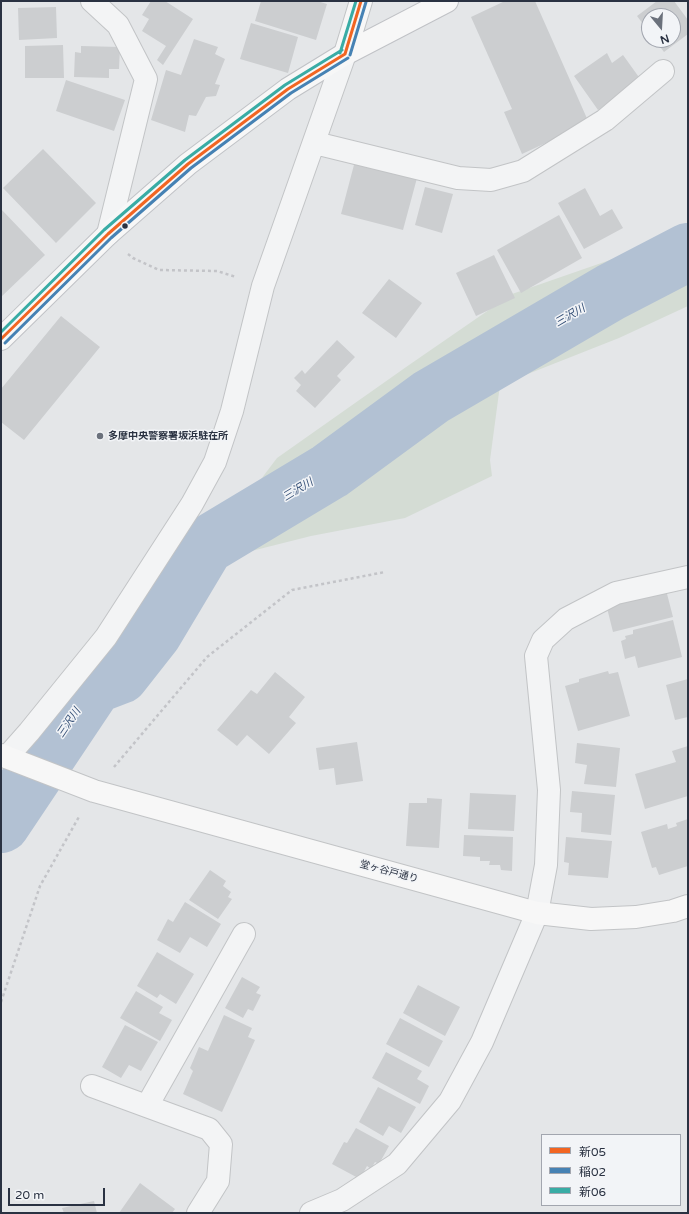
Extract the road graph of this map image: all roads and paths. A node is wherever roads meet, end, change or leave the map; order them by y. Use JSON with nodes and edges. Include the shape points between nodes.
{"nodes":[{"id":1,"x":92,"y":1,"type":"edge"},
{"id":2,"x":361,"y":1,"type":"edge"},
{"id":3,"x":447,"y":1,"type":"edge"},
{"id":4,"x":346,"y":54,"type":"junction"},
{"id":5,"x":663,"y":71,"type":"dead end"},
{"id":6,"x":315,"y":142,"type":"junction"},
{"id":7,"x":108,"y":234,"type":"junction"},
{"id":8,"x":263,"y":286,"type":"junction"},
{"id":9,"x":1,"y":339,"type":"edge"},
{"id":10,"x":384,"y":572,"type":"dead end"},
{"id":11,"x":688,"y":578,"type":"edge"},
{"id":12,"x":4,"y":756,"type":"edge"},
{"id":13,"x":94,"y":791,"type":"junction"},
{"id":14,"x":688,"y":906,"type":"edge"},
{"id":15,"x":536,"y":913,"type":"junction"},
{"id":16,"x":244,"y":934,"type":"dead end"},
{"id":17,"x":1,"y":1002,"type":"edge"},
{"id":18,"x":92,"y":1086,"type":"dead end"},
{"id":19,"x":147,"y":1106,"type":"junction"},
{"id":20,"x":198,"y":1213,"type":"edge"},
{"id":21,"x":311,"y":1213,"type":"edge"}],
"edges":[{"from":1,"to":7,"type":"street","via":[[118,25],[146,79]]},
{"from":2,"to":4,"type":"street"},
{"from":3,"to":4,"type":"street"},
{"from":4,"to":6,"type":"street"},
{"from":4,"to":7,"type":"street","via":[[288,89],[206,150]]},
{"from":5,"to":6,"type":"street","via":[[605,120],[522,171],[491,180],[458,178]]},
{"from":6,"to":8,"type":"street"},
{"from":7,"to":8,"type":"path","via":[[133,258],[159,270],[217,271]]},
{"from":7,"to":9,"type":"street"},
{"from":8,"to":12,"type":"street","via":[[232,411],[215,462],[192,504],[106,637]]},
{"from":10,"to":13,"type":"path","via":[[292,590],[207,657]]},
{"from":11,"to":15,"type":"street","via":[[616,592],[566,619],[543,640],[536,656],[549,790],[546,865]]},
{"from":12,"to":13,"type":"street","name":"堂ヶ谷戸通り"},
{"from":13,"to":15,"type":"street","name":"堂ヶ谷戸通り"},
{"from":13,"to":17,"type":"path","via":[[40,886]]},
{"from":14,"to":15,"type":"street","name":"堂ヶ谷戸通り","via":[[636,917],[591,919]]},
{"from":15,"to":21,"type":"street","via":[[482,1042],[450,1101],[397,1164],[342,1200]]},
{"from":16,"to":19,"type":"street"},
{"from":18,"to":19,"type":"street"},
{"from":19,"to":20,"type":"street","via":[[209,1129],[221,1144],[218,1181]]}]}
